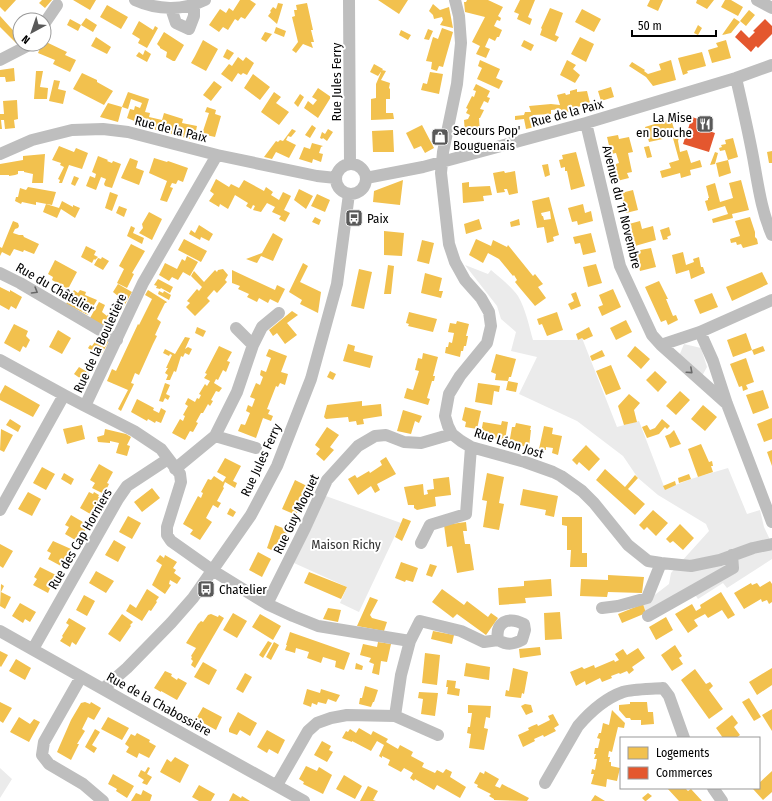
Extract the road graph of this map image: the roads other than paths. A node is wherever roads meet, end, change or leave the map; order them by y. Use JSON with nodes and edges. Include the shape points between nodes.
{"nodes":[{"id":1,"x":135,"y":0,"type":"edge"},
{"id":2,"x":349,"y":0,"type":"edge"},
{"id":3,"x":455,"y":0,"type":"edge"},
{"id":4,"x":757,"y":0,"type":"edge"},
{"id":5,"x":199,"y":2,"type":"edge"},
{"id":6,"x":57,"y":4,"type":"dead end"},
{"id":7,"x":171,"y":8,"type":"junction"},
{"id":8,"x":772,"y":8,"type":"edge"},
{"id":9,"x":52,"y":12,"type":"edge"},
{"id":10,"x":16,"y":52,"type":"edge"},
{"id":11,"x":0,"y":60,"type":"edge"},
{"id":12,"x":772,"y":65,"type":"edge"},
{"id":13,"x":736,"y":78,"type":"junction"},
{"id":14,"x":586,"y":123,"type":"junction"},
{"id":15,"x":0,"y":154,"type":"edge"},
{"id":16,"x":217,"y":155,"type":"junction"},
{"id":17,"x":442,"y":162,"type":"junction"},
{"id":18,"x":350,"y":164,"type":"junction"},
{"id":19,"x":336,"y":178,"type":"junction"},
{"id":20,"x":366,"y":178,"type":"junction"},
{"id":21,"x":349,"y":194,"type":"junction"},
{"id":22,"x":772,"y":235,"type":"edge"},
{"id":23,"x":0,"y":273,"type":"edge"},
{"id":24,"x":772,"y":300,"type":"edge"},
{"id":25,"x":279,"y":313,"type":"dead end"},
{"id":26,"x":236,"y":328,"type":"dead end"},
{"id":27,"x":700,"y":332,"type":"junction"},
{"id":28,"x":117,"y":340,"type":"junction"},
{"id":29,"x":253,"y":345,"type":"junction"},
{"id":30,"x":661,"y":345,"type":"junction"},
{"id":31,"x":0,"y":360,"type":"edge"},
{"id":32,"x":64,"y":395,"type":"junction"},
{"id":33,"x":727,"y":404,"type":"junction"},
{"id":34,"x":85,"y":406,"type":"junction"},
{"id":35,"x":452,"y":434,"type":"junction"},
{"id":36,"x":215,"y":436,"type":"junction"},
{"id":37,"x":472,"y":447,"type":"junction"},
{"id":38,"x":256,"y":448,"type":"dead end"},
{"id":39,"x":172,"y":464,"type":"junction"},
{"id":40,"x":0,"y":510,"type":"edge"},
{"id":41,"x":772,"y":522,"type":"edge"},
{"id":42,"x":421,"y":543,"type":"dead end"},
{"id":43,"x":772,"y":544,"type":"edge"},
{"id":44,"x":732,"y":555,"type":"junction"},
{"id":45,"x":660,"y":563,"type":"junction"},
{"id":46,"x":212,"y":570,"type":"junction"},
{"id":47,"x":268,"y":604,"type":"junction"},
{"id":48,"x":602,"y":608,"type":"dead end"},
{"id":49,"x":648,"y":616,"type":"dead end"},
{"id":50,"x":0,"y":631,"type":"edge"},
{"id":51,"x":410,"y":640,"type":"junction"},
{"id":52,"x":498,"y":640,"type":"dead end"},
{"id":53,"x":33,"y":649,"type":"junction"},
{"id":54,"x":81,"y":677,"type":"junction"},
{"id":55,"x":103,"y":689,"type":"junction"},
{"id":56,"x":395,"y":716,"type":"junction"},
{"id":57,"x":438,"y":735,"type":"dead end"},
{"id":58,"x":684,"y":737,"type":"edge"},
{"id":59,"x":545,"y":783,"type":"dead end"},
{"id":60,"x":278,"y":785,"type":"junction"},
{"id":61,"x":714,"y":789,"type":"edge"},
{"id":62,"x":103,"y":801,"type":"edge"},
{"id":63,"x":304,"y":801,"type":"edge"},
{"id":64,"x":722,"y":801,"type":"edge"}],
"edges":[{"from":1,"to":7,"type":"street"},
{"from":2,"to":18,"type":"street","name":"Rue Jules Ferry"},
{"from":3,"to":17,"type":"street","via":[[461,43],[457,84]]},
{"from":4,"to":8,"type":"street"},
{"from":5,"to":7,"type":"street"},
{"from":5,"to":7,"type":"street","via":[[189,29],[176,23]]},
{"from":6,"to":9,"type":"street"},
{"from":10,"to":11,"type":"street"},
{"from":12,"to":13,"type":"street","name":"Rue de la Paix"},
{"from":13,"to":14,"type":"street","name":"Rue de la Paix"},
{"from":13,"to":22,"type":"street","via":[[758,192]]},
{"from":14,"to":17,"type":"street","name":"Rue de la Paix"},
{"from":14,"to":30,"type":"street","name":"Avenue du 11 Novembre","via":[[620,266],[652,335]]},
{"from":15,"to":16,"type":"street","name":"Rue de la Paix","via":[[32,140],[72,130],[102,129],[128,132]]},
{"from":16,"to":19,"type":"street","name":"Rue de la Paix"},
{"from":16,"to":28,"type":"street","name":"Rue de la Bouletière","via":[[143,283]]},
{"from":17,"to":20,"type":"street","name":"Rue de la Paix"},
{"from":17,"to":35,"type":"street","via":[[449,244],[465,280],[489,312],[491,326],[487,343],[449,394],[445,416]]},
{"from":18,"to":19,"type":"street","via":[[341,168]]},
{"from":18,"to":20,"type":"street","via":[[362,169]]},
{"from":19,"to":21,"type":"street","via":[[340,189]]},
{"from":20,"to":21,"type":"street","via":[[362,190]]},
{"from":21,"to":46,"type":"street","name":"Rue Jules Ferry","via":[[337,284],[310,379],[276,466],[251,516]]},
{"from":23,"to":28,"type":"street","name":"Rue du Châtelier","one_way":true},
{"from":24,"to":27,"type":"street"},
{"from":25,"to":29,"type":"street","via":[[262,326]]},
{"from":26,"to":29,"type":"street"},
{"from":27,"to":30,"type":"street"},
{"from":27,"to":33,"type":"street","name":"Avenue du 11 Novembre"},
{"from":28,"to":34,"type":"street","name":"Rue de la Bouletière"},
{"from":29,"to":36,"type":"street","via":[[237,392]]},
{"from":30,"to":33,"type":"street","name":"Avenue du 11 Novembre","one_way":true},
{"from":31,"to":32,"type":"street"},
{"from":32,"to":34,"type":"street","name":"Rue de la Bouletière"},
{"from":32,"to":40,"type":"street","name":"Rue de la Bouletière"},
{"from":33,"to":41,"type":"street","name":"Avenue du 11 Novembre"},
{"from":34,"to":39,"type":"street","via":[[134,431],[160,449]]},
{"from":35,"to":37,"type":"street","name":"Rue Léon Jost"},
{"from":35,"to":47,"type":"street","name":"Rue Guy Moquet","via":[[421,443],[404,442],[386,435],[375,436],[358,446],[327,480]]},
{"from":36,"to":38,"type":"street"},
{"from":36,"to":39,"type":"street","name":"Rue des Cap Horniers"},
{"from":37,"to":42,"type":"street","via":[[466,514],[430,525]]},
{"from":37,"to":45,"type":"street","name":"Rue Léon Jost","via":[[525,462],[561,476],[594,503],[628,545],[648,561]]},
{"from":39,"to":46,"type":"street","via":[[180,474],[181,482],[166,527],[167,535]]},
{"from":39,"to":53,"type":"street","name":"Rue des Cap Horniers","via":[[127,486]]},
{"from":43,"to":44,"type":"street","name":"Rue Léon Jost"},
{"from":44,"to":45,"type":"street","name":"Rue Léon Jost","via":[[691,566]]},
{"from":44,"to":49,"type":"street","via":[[733,568]]},
{"from":45,"to":48,"type":"street","via":[[647,598]]},
{"from":46,"to":47,"type":"street"},
{"from":46,"to":55,"type":"street","name":"Rue Jules Ferry","via":[[172,623],[128,668]]},
{"from":47,"to":51,"type":"street","via":[[318,626]]},
{"from":50,"to":53,"type":"street","name":"Rue de la Chabossière"},
{"from":51,"to":52,"type":"street","via":[[420,621],[461,631],[484,642]]},
{"from":51,"to":56,"type":"street","via":[[401,675]]},
{"from":53,"to":54,"type":"street","name":"Rue de la Chabossière"},
{"from":54,"to":55,"type":"street","name":"Rue de la Chabossière"},
{"from":54,"to":62,"type":"street","via":[[44,742],[42,755],[50,764],[83,784]]},
{"from":55,"to":60,"type":"street","name":"Rue de la Chabossière"},
{"from":56,"to":57,"type":"street"},
{"from":56,"to":60,"type":"street","via":[[347,715],[317,723],[308,731]]},
{"from":58,"to":59,"type":"street","via":[[669,696],[663,688],[624,692],[603,703],[584,719]]},
{"from":60,"to":63,"type":"street","name":"Rue de la Chabossière"},
{"from":61,"to":64,"type":"street"}]}
